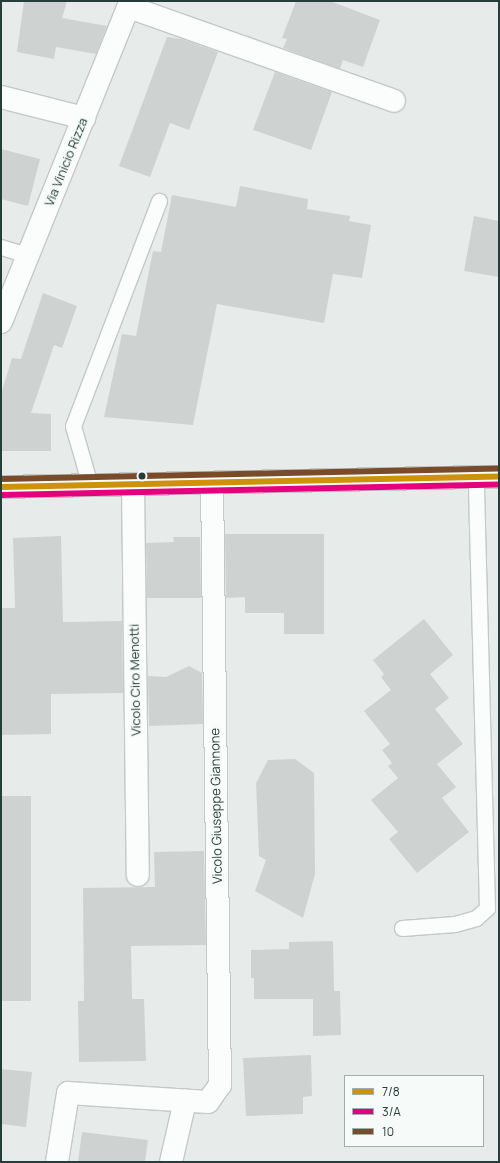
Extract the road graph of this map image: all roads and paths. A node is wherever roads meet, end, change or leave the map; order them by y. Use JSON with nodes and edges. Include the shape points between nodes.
{"nodes":[{"id":1,"x":130,"y":4,"type":"edge"},
{"id":2,"x":1,"y":97,"type":"edge"},
{"id":3,"x":394,"y":101,"type":"dead end"},
{"id":4,"x":84,"y":118,"type":"junction"},
{"id":5,"x":159,"y":201,"type":"dead end"},
{"id":6,"x":1,"y":247,"type":"edge"},
{"id":7,"x":28,"y":255,"type":"junction"},
{"id":8,"x":1,"y":322,"type":"edge"},
{"id":9,"x":499,"y":477,"type":"edge"},
{"id":10,"x":476,"y":478,"type":"junction"},
{"id":11,"x":212,"y":483,"type":"junction"},
{"id":12,"x":133,"y":484,"type":"junction"},
{"id":13,"x":90,"y":485,"type":"junction"},
{"id":14,"x":1,"y":487,"type":"edge"},
{"id":15,"x":138,"y":875,"type":"dead end"},
{"id":16,"x":402,"y":928,"type":"dead end"},
{"id":17,"x":185,"y":1101,"type":"junction"},
{"id":18,"x":57,"y":1162,"type":"edge"},
{"id":19,"x":171,"y":1162,"type":"edge"}],
"edges":[{"from":1,"to":3,"type":"street"},
{"from":1,"to":4,"type":"street","name":"Via Vinicio Rizza"},
{"from":2,"to":4,"type":"street"},
{"from":4,"to":7,"type":"street","name":"Via Vinicio Rizza"},
{"from":5,"to":13,"type":"lane","via":[[73,426]]},
{"from":6,"to":7,"type":"lane"},
{"from":7,"to":8,"type":"street","name":"Via Vinicio Rizza"},
{"from":9,"to":10,"type":"street"},
{"from":10,"to":11,"type":"street"},
{"from":10,"to":16,"type":"lane","via":[[487,908],[476,918],[454,924]]},
{"from":11,"to":12,"type":"street"},
{"from":11,"to":17,"type":"street","name":"Vicolo Giuseppe Giannone","via":[[220,1086],[208,1102]]},
{"from":12,"to":13,"type":"street"},
{"from":12,"to":15,"type":"street","name":"Vicolo Ciro Menotti"},
{"from":13,"to":14,"type":"street"},
{"from":17,"to":18,"type":"street","name":"Vicolo Giuseppe Giannone","via":[[68,1093]]},
{"from":17,"to":19,"type":"street"}]}
